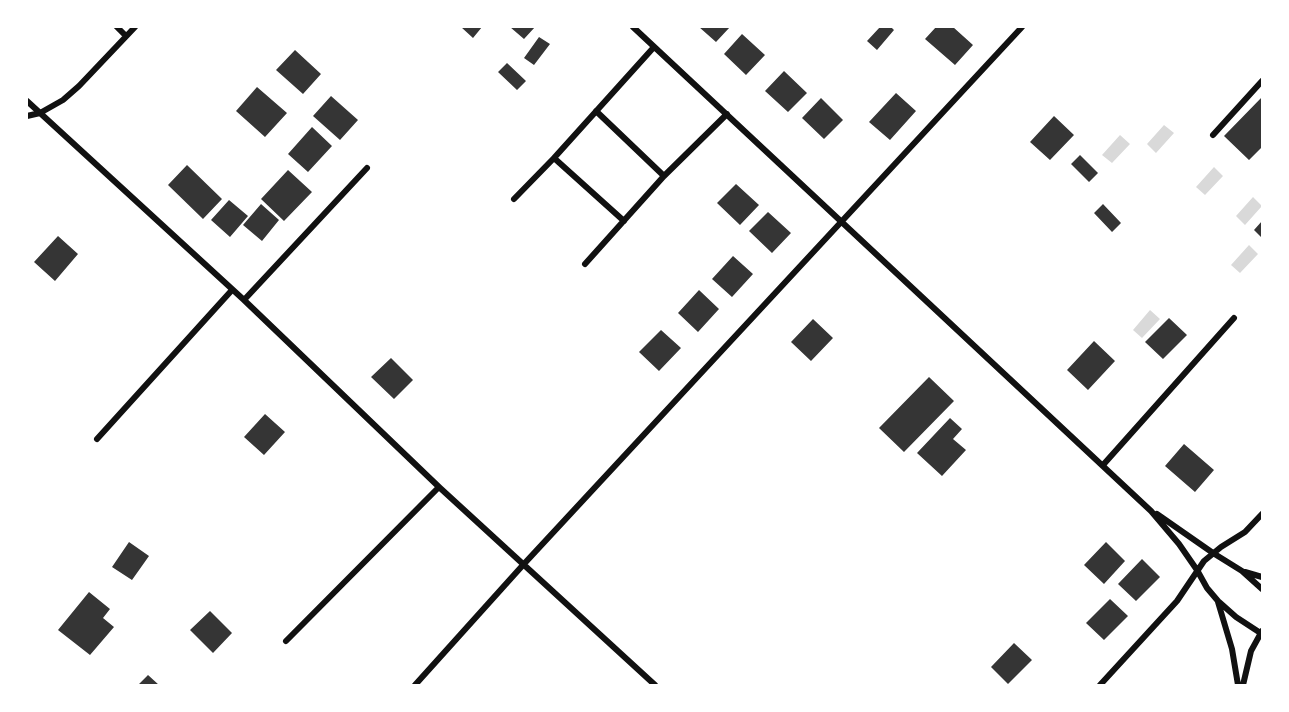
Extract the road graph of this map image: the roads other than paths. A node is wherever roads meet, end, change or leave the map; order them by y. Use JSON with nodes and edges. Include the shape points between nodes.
{"nodes":[{"id":1,"x":117,"y":27,"type":"edge"},
{"id":2,"x":135,"y":27,"type":"edge"},
{"id":3,"x":633,"y":27,"type":"edge"},
{"id":4,"x":1022,"y":27,"type":"edge"},
{"id":5,"x":126,"y":36,"type":"junction"},
{"id":6,"x":654,"y":47,"type":"junction"},
{"id":7,"x":1262,"y":81,"type":"edge"},
{"id":8,"x":27,"y":101,"type":"edge"},
{"id":9,"x":596,"y":111,"type":"junction"},
{"id":10,"x":40,"y":113,"type":"junction"},
{"id":11,"x":727,"y":114,"type":"junction"},
{"id":12,"x":27,"y":116,"type":"edge"},
{"id":13,"x":1212,"y":135,"type":"dead end"},
{"id":14,"x":554,"y":158,"type":"junction"},
{"id":15,"x":367,"y":168,"type":"dead end"},
{"id":16,"x":664,"y":176,"type":"junction"},
{"id":17,"x":514,"y":199,"type":"dead end"},
{"id":18,"x":624,"y":221,"type":"junction"},
{"id":19,"x":841,"y":223,"type":"junction"},
{"id":20,"x":585,"y":264,"type":"dead end"},
{"id":21,"x":232,"y":290,"type":"junction"},
{"id":22,"x":243,"y":300,"type":"junction"},
{"id":23,"x":1234,"y":318,"type":"dead end"},
{"id":24,"x":97,"y":439,"type":"dead end"},
{"id":25,"x":1103,"y":465,"type":"junction"},
{"id":26,"x":439,"y":487,"type":"junction"},
{"id":27,"x":1151,"y":511,"type":"junction"},
{"id":28,"x":1262,"y":514,"type":"edge"},
{"id":29,"x":1212,"y":553,"type":"junction"},
{"id":30,"x":523,"y":565,"type":"junction"},
{"id":31,"x":1197,"y":570,"type":"junction"},
{"id":32,"x":1242,"y":571,"type":"junction"},
{"id":33,"x":1262,"y":577,"type":"edge"},
{"id":34,"x":1262,"y":589,"type":"edge"},
{"id":35,"x":1218,"y":601,"type":"junction"},
{"id":36,"x":1261,"y":632,"type":"edge"},
{"id":37,"x":286,"y":640,"type":"dead end"},
{"id":38,"x":415,"y":685,"type":"edge"},
{"id":39,"x":655,"y":685,"type":"edge"},
{"id":40,"x":1100,"y":685,"type":"edge"},
{"id":41,"x":1238,"y":685,"type":"edge"},
{"id":42,"x":1243,"y":685,"type":"edge"}],
"edges":[{"from":1,"to":5,"type":"street"},
{"from":2,"to":5,"type":"street"},
{"from":3,"to":6,"type":"street"},
{"from":4,"to":19,"type":"street"},
{"from":5,"to":10,"type":"street","via":[[79,86]]},
{"from":6,"to":9,"type":"street"},
{"from":6,"to":11,"type":"street"},
{"from":7,"to":13,"type":"street"},
{"from":8,"to":10,"type":"street"},
{"from":9,"to":14,"type":"street"},
{"from":9,"to":16,"type":"street"},
{"from":10,"to":12,"type":"street"},
{"from":10,"to":21,"type":"street"},
{"from":11,"to":16,"type":"street"},
{"from":11,"to":19,"type":"street"},
{"from":14,"to":17,"type":"street"},
{"from":14,"to":18,"type":"street"},
{"from":15,"to":22,"type":"street"},
{"from":16,"to":18,"type":"street"},
{"from":18,"to":20,"type":"street"},
{"from":19,"to":25,"type":"street"},
{"from":19,"to":30,"type":"street"},
{"from":21,"to":22,"type":"street"},
{"from":21,"to":24,"type":"street"},
{"from":22,"to":26,"type":"street"},
{"from":23,"to":25,"type":"street"},
{"from":25,"to":27,"type":"street"},
{"from":26,"to":30,"type":"street"},
{"from":26,"to":37,"type":"street"},
{"from":27,"to":29,"type":"street"},
{"from":27,"to":31,"type":"street"},
{"from":28,"to":29,"type":"street","via":[[1245,532]]},
{"from":29,"to":31,"type":"street"},
{"from":29,"to":32,"type":"street"},
{"from":30,"to":38,"type":"street"},
{"from":30,"to":39,"type":"street"},
{"from":31,"to":35,"type":"street"},
{"from":31,"to":40,"type":"street","via":[[1177,601]]},
{"from":32,"to":33,"type":"street"},
{"from":32,"to":34,"type":"street"},
{"from":35,"to":36,"type":"street"},
{"from":35,"to":41,"type":"street"},
{"from":36,"to":42,"type":"street","via":[[1251,651]]}]}
